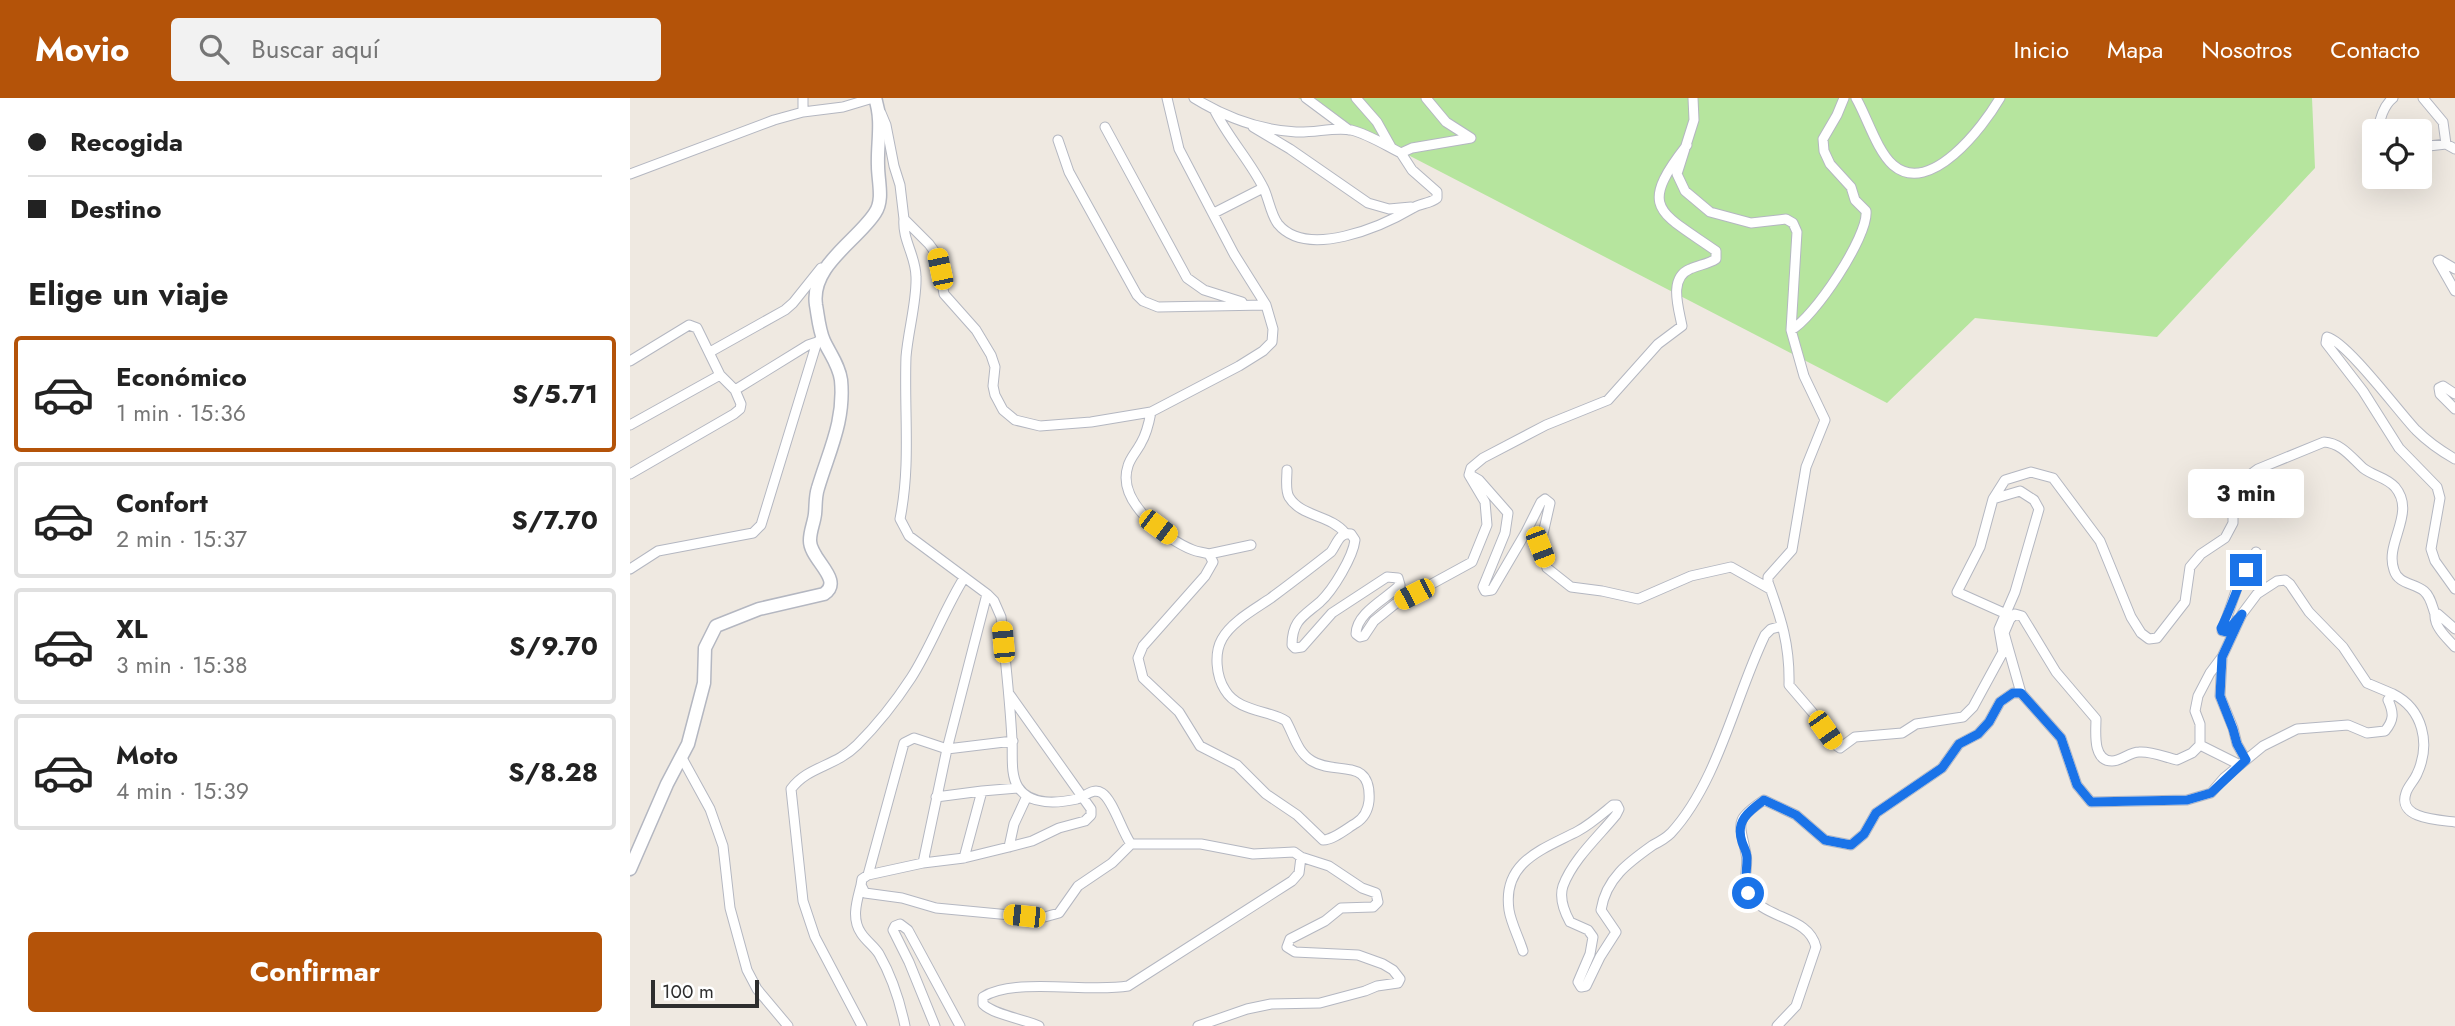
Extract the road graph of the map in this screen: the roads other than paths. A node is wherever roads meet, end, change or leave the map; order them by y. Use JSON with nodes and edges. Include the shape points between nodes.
{"nodes":[{"id":1,"x":803,"y":98,"type":"edge"},
{"id":2,"x":1167,"y":98,"type":"edge"},
{"id":3,"x":1194,"y":98,"type":"edge"},
{"id":4,"x":1306,"y":98,"type":"edge"},
{"id":5,"x":1356,"y":98,"type":"edge"},
{"id":6,"x":1426,"y":98,"type":"edge"},
{"id":7,"x":1693,"y":98,"type":"edge"},
{"id":8,"x":1844,"y":98,"type":"edge"},
{"id":9,"x":1856,"y":98,"type":"edge"},
{"id":10,"x":2000,"y":98,"type":"edge"},
{"id":11,"x":2393,"y":98,"type":"edge"},
{"id":12,"x":2423,"y":98,"type":"edge"},
{"id":13,"x":875,"y":101,"type":"edge"},
{"id":14,"x":1215,"y":111,"type":"junction"},
{"id":15,"x":803,"y":113,"type":"junction"},
{"id":16,"x":2380,"y":119,"type":"edge"},
{"id":17,"x":1248,"y":125,"type":"junction"},
{"id":18,"x":1105,"y":127,"type":"dead end"},
{"id":19,"x":1349,"y":130,"type":"junction"},
{"id":20,"x":1058,"y":140,"type":"dead end"},
{"id":21,"x":2446,"y":144,"type":"junction"},
{"id":22,"x":1687,"y":145,"type":"junction"},
{"id":23,"x":2432,"y":146,"type":"edge"},
{"id":24,"x":2455,"y":149,"type":"edge"},
{"id":25,"x":1396,"y":151,"type":"junction"},
{"id":26,"x":630,"y":174,"type":"edge"},
{"id":27,"x":1263,"y":188,"type":"junction"},
{"id":28,"x":1415,"y":206,"type":"junction"},
{"id":29,"x":1214,"y":214,"type":"junction"},
{"id":30,"x":904,"y":219,"type":"junction"},
{"id":31,"x":828,"y":266,"type":"junction"},
{"id":32,"x":2455,"y":269,"type":"edge"},
{"id":33,"x":2455,"y":291,"type":"edge"},
{"id":34,"x":1266,"y":304,"type":"junction"},
{"id":35,"x":1250,"y":305,"type":"junction"},
{"id":36,"x":1791,"y":330,"type":"junction"},
{"id":37,"x":820,"y":340,"type":"junction"},
{"id":38,"x":710,"y":352,"type":"junction"},
{"id":39,"x":630,"y":361,"type":"edge"},
{"id":40,"x":720,"y":374,"type":"junction"},
{"id":41,"x":735,"y":390,"type":"junction"},
{"id":42,"x":2455,"y":394,"type":"edge"},
{"id":43,"x":2455,"y":409,"type":"edge"},
{"id":44,"x":1151,"y":412,"type":"junction"},
{"id":45,"x":630,"y":425,"type":"edge"},
{"id":46,"x":2455,"y":459,"type":"edge"},
{"id":47,"x":1287,"y":470,"type":"dead end"},
{"id":48,"x":630,"y":474,"type":"edge"},
{"id":49,"x":1469,"y":475,"type":"junction"},
{"id":50,"x":1993,"y":499,"type":"junction"},
{"id":51,"x":1345,"y":533,"type":"junction"},
{"id":52,"x":1251,"y":545,"type":"dead end"},
{"id":53,"x":2256,"y":552,"type":"dead end"},
{"id":54,"x":1209,"y":554,"type":"junction"},
{"id":55,"x":630,"y":569,"type":"edge"},
{"id":56,"x":964,"y":578,"type":"junction"},
{"id":57,"x":1770,"y":589,"type":"junction"},
{"id":58,"x":2455,"y":589,"type":"edge"},
{"id":59,"x":987,"y":594,"type":"junction"},
{"id":60,"x":2004,"y":613,"type":"junction"},
{"id":61,"x":2242,"y":614,"type":"junction"},
{"id":62,"x":2435,"y":614,"type":"junction"},
{"id":63,"x":1782,"y":626,"type":"junction"},
{"id":64,"x":2455,"y":629,"type":"edge"},
{"id":65,"x":2455,"y":648,"type":"edge"},
{"id":66,"x":2006,"y":651,"type":"junction"},
{"id":67,"x":2222,"y":657,"type":"junction"},
{"id":68,"x":1008,"y":693,"type":"junction"},
{"id":69,"x":2021,"y":693,"type":"junction"},
{"id":70,"x":2393,"y":694,"type":"junction"},
{"id":71,"x":1013,"y":741,"type":"junction"},
{"id":72,"x":2200,"y":745,"type":"junction"},
{"id":73,"x":947,"y":749,"type":"junction"},
{"id":74,"x":682,"y":758,"type":"junction"},
{"id":75,"x":2243,"y":763,"type":"junction"},
{"id":76,"x":1018,"y":789,"type":"junction"},
{"id":77,"x":982,"y":791,"type":"junction"},
{"id":78,"x":1027,"y":796,"type":"junction"},
{"id":79,"x":936,"y":797,"type":"junction"},
{"id":80,"x":1081,"y":798,"type":"junction"},
{"id":81,"x":2455,"y":822,"type":"edge"},
{"id":82,"x":1131,"y":844,"type":"junction"},
{"id":83,"x":1009,"y":848,"type":"junction"},
{"id":84,"x":1301,"y":857,"type":"junction"},
{"id":85,"x":964,"y":858,"type":"junction"},
{"id":86,"x":923,"y":863,"type":"junction"},
{"id":87,"x":630,"y":869,"type":"edge"},
{"id":88,"x":868,"y":875,"type":"junction"},
{"id":89,"x":861,"y":885,"type":"junction"},
{"id":90,"x":1523,"y":951,"type":"dead end"},
{"id":91,"x":788,"y":1026,"type":"edge"},
{"id":92,"x":862,"y":1026,"type":"edge"},
{"id":93,"x":905,"y":1026,"type":"edge"},
{"id":94,"x":935,"y":1026,"type":"edge"},
{"id":95,"x":960,"y":1026,"type":"edge"},
{"id":96,"x":1040,"y":1026,"type":"edge"},
{"id":97,"x":1198,"y":1026,"type":"edge"},
{"id":98,"x":1777,"y":1026,"type":"edge"}],
"edges":[{"from":1,"to":15,"type":"street"},
{"from":2,"to":29,"type":"street","via":[[1179,149]]},
{"from":3,"to":14,"type":"street"},
{"from":4,"to":19,"type":"street"},
{"from":5,"to":25,"type":"street"},
{"from":6,"to":25,"type":"street","via":[[1446,122],[1471,138]]},
{"from":7,"to":22,"type":"street","via":[[1694,120]]},
{"from":8,"to":36,"type":"street","via":[[1823,139],[1824,151],[1867,218],[1854,252],[1807,318]]},
{"from":9,"to":10,"type":"street","via":[[1891,164],[1903,172],[1917,173],[1931,170],[1962,147]]},
{"from":11,"to":16,"type":"street"},
{"from":12,"to":21,"type":"street","via":[[2443,122]]},
{"from":13,"to":15,"type":"street"},
{"from":13,"to":30,"type":"street","via":[[889,135]]},
{"from":13,"to":31,"type":"main road","via":[[879,204]]},
{"from":14,"to":17,"type":"street"},
{"from":14,"to":27,"type":"street"},
{"from":15,"to":26,"type":"street"},
{"from":17,"to":19,"type":"street","via":[[1295,132]]},
{"from":17,"to":28,"type":"street","via":[[1368,203],[1390,209]]},
{"from":18,"to":35,"type":"street","via":[[1187,278],[1204,290]]},
{"from":19,"to":25,"type":"street"},
{"from":20,"to":35,"type":"street","via":[[1074,183],[1136,295],[1158,307]]},
{"from":21,"to":23,"type":"street"},
{"from":21,"to":24,"type":"street"},
{"from":22,"to":36,"type":"street","via":[[1677,174],[1685,191],[1710,212],[1751,223],[1773,219],[1793,223],[1798,241]]},
{"from":22,"to":49,"type":"street","via":[[1658,190],[1661,210],[1718,255],[1708,264],[1687,270],[1681,278],[1676,288],[1682,326],[1658,344],[1608,400],[1483,458]]},
{"from":25,"to":28,"type":"street","via":[[1437,192],[1433,201]]},
{"from":27,"to":28,"type":"street","via":[[1277,223],[1300,239],[1354,235]]},
{"from":27,"to":29,"type":"street"},
{"from":29,"to":34,"type":"street"},
{"from":30,"to":44,"type":"street","via":[[937,255],[944,294],[976,330],[990,355],[995,395],[1014,420],[1040,426]]},
{"from":30,"to":56,"type":"street","via":[[903,232],[917,278],[908,331],[908,459],[900,519],[909,536]]},
{"from":31,"to":37,"type":"main road","via":[[817,289]]},
{"from":31,"to":38,"type":"street","via":[[823,265],[785,310]]},
{"from":32,"to":33,"type":"street","via":[[2438,261]]},
{"from":34,"to":35,"type":"street"},
{"from":34,"to":44,"type":"street","via":[[1274,333],[1263,351]]},
{"from":36,"to":57,"type":"street","via":[[1804,376],[1825,420],[1806,467],[1792,550],[1768,577]]},
{"from":37,"to":41,"type":"street"},
{"from":37,"to":55,"type":"street","via":[[761,525],[753,533],[658,551]]},
{"from":37,"to":74,"type":"main road","via":[[839,369],[840,409],[838,430],[817,490],[809,542],[832,584],[824,594],[759,609],[716,625],[705,648],[704,683]]},
{"from":38,"to":39,"type":"street","via":[[697,328],[689,325]]},
{"from":38,"to":40,"type":"street"},
{"from":40,"to":41,"type":"street"},
{"from":40,"to":45,"type":"street"},
{"from":41,"to":48,"type":"street","via":[[741,404],[734,414]]},
{"from":42,"to":43,"type":"street","via":[[2439,388]]},
{"from":44,"to":54,"type":"street","via":[[1149,426],[1128,465],[1129,494],[1141,514],[1163,531],[1187,547]]},
{"from":46,"to":58,"type":"street","via":[[2417,431],[2357,362],[2327,338],[2326,344],[2395,443],[2437,487],[2440,499],[2431,549]]},
{"from":47,"to":51,"type":"street","via":[[1287,491],[1293,502]]},
{"from":49,"to":51,"type":"street","via":[[1485,502],[1487,525],[1472,562],[1395,604],[1360,637],[1358,625],[1399,585],[1398,578],[1387,577],[1332,613],[1302,647],[1295,648],[1292,637],[1297,622],[1330,590],[1354,551],[1355,540]]},
{"from":49,"to":57,"type":"street","via":[[1508,513],[1485,591],[1492,590],[1545,499],[1550,503],[1540,547],[1548,568],[1572,587],[1638,599],[1692,576],[1731,567]]},
{"from":50,"to":60,"type":"street","via":[[1980,547],[1957,592]]},
{"from":50,"to":60,"type":"street","via":[[2020,492],[2039,509],[2015,592]]},
{"from":50,"to":62,"type":"street","via":[[2005,480],[2031,472],[2053,478],[2100,541],[2141,633],[2157,638],[2185,602],[2190,567],[2225,538],[2233,523],[2233,499],[2247,477],[2324,442],[2333,443],[2385,479],[2401,497],[2394,572],[2423,589]]},
{"from":51,"to":54,"type":"street","via":[[1331,552],[1239,621],[1223,637],[1216,653],[1225,691],[1256,712],[1286,721],[1304,755],[1313,762],[1356,771],[1367,782],[1365,815],[1327,841],[1237,765],[1200,746],[1179,712],[1143,678],[1138,658],[1143,646],[1212,568]]},
{"from":52,"to":54,"type":"street"},
{"from":53,"to":61,"type":"street","via":[[2222,631]]},
{"from":56,"to":59,"type":"street"},
{"from":56,"to":92,"type":"street","via":[[911,677],[868,733],[840,760],[799,778],[791,789],[803,901],[816,937]]},
{"from":57,"to":63,"type":"street"},
{"from":59,"to":68,"type":"street","via":[[1001,617]]},
{"from":59,"to":73,"type":"street"},
{"from":60,"to":66,"type":"street","via":[[1999,629]]},
{"from":61,"to":67,"type":"street"},
{"from":61,"to":70,"type":"street","via":[[2257,594],[2285,580],[2308,612],[2343,647],[2367,684]]},
{"from":62,"to":64,"type":"street"},
{"from":62,"to":65,"type":"street"},
{"from":63,"to":66,"type":"street","via":[[1789,654],[1789,685],[1840,748],[1855,737],[1902,733],[1916,724],[1963,717]]},
{"from":63,"to":90,"type":"street","via":[[1765,635],[1710,773],[1689,807],[1670,834],[1612,879],[1601,910],[1616,932],[1586,986],[1578,982],[1593,937],[1570,922],[1562,887],[1616,815],[1618,805],[1539,850],[1516,870],[1509,910]]},
{"from":66,"to":69,"type":"street"},
{"from":66,"to":72,"type":"street","via":[[2004,633],[2010,619],[2015,614],[2022,616],[2056,672],[2096,719],[2095,743],[2104,758],[2112,761],[2136,752],[2152,752],[2177,760]]},
{"from":67,"to":72,"type":"street","via":[[2198,696],[2195,711]]},
{"from":67,"to":75,"type":"street","via":[[2220,696]]},
{"from":68,"to":71,"type":"street"},
{"from":68,"to":80,"type":"street"},
{"from":69,"to":75,"type":"street","via":[[2061,738],[2077,785],[2091,802],[2187,800],[2211,793]]},
{"from":69,"to":98,"type":"street","via":[[2000,702],[1978,734],[1959,744],[1942,768],[1876,813],[1851,845],[1825,840],[1796,815],[1764,800],[1744,817],[1740,832],[1747,855],[1748,893],[1773,914],[1807,930],[1816,947],[1796,1006]]},
{"from":70,"to":75,"type":"street","via":[[2388,700],[2392,722],[2385,731],[2367,733],[2348,725],[2297,729],[2263,746]]},
{"from":70,"to":81,"type":"street","via":[[2405,700],[2421,722],[2424,735],[2424,755],[2406,791],[2407,808],[2427,819]]},
{"from":71,"to":73,"type":"street"},
{"from":71,"to":76,"type":"street","via":[[1013,776]]},
{"from":72,"to":75,"type":"street"},
{"from":73,"to":79,"type":"street"},
{"from":73,"to":88,"type":"street","via":[[914,738],[904,743]]},
{"from":74,"to":87,"type":"main road"},
{"from":74,"to":91,"type":"street","via":[[710,809],[723,846],[730,908],[747,970]]},
{"from":76,"to":77,"type":"street"},
{"from":76,"to":78,"type":"street"},
{"from":77,"to":79,"type":"street"},
{"from":77,"to":85,"type":"street"},
{"from":78,"to":80,"type":"street","via":[[1052,803]]},
{"from":78,"to":83,"type":"street"},
{"from":79,"to":86,"type":"street"},
{"from":80,"to":82,"type":"street","via":[[1102,793]]},
{"from":80,"to":83,"type":"street","via":[[1091,809],[1085,821]]},
{"from":82,"to":84,"type":"street","via":[[1201,844],[1253,853],[1294,852]]},
{"from":82,"to":89,"type":"street","via":[[1078,886],[1059,914],[1041,918],[936,908],[864,894]]},
{"from":83,"to":85,"type":"street"},
{"from":84,"to":96,"type":"street","via":[[1299,873],[1292,881],[1128,986],[1038,987],[1001,990],[983,997],[990,1011]]},
{"from":84,"to":97,"type":"street","via":[[1329,866],[1376,893],[1378,902],[1373,907],[1341,908],[1290,939],[1287,947],[1295,952],[1365,957],[1393,970],[1398,983],[1320,1003],[1247,1009]]},
{"from":85,"to":86,"type":"street"},
{"from":86,"to":88,"type":"street"},
{"from":88,"to":89,"type":"street"},
{"from":89,"to":93,"type":"street","via":[[855,911],[859,932],[879,953]]},
{"from":94,"to":95,"type":"street","via":[[893,930],[900,924],[908,930]]}]}
